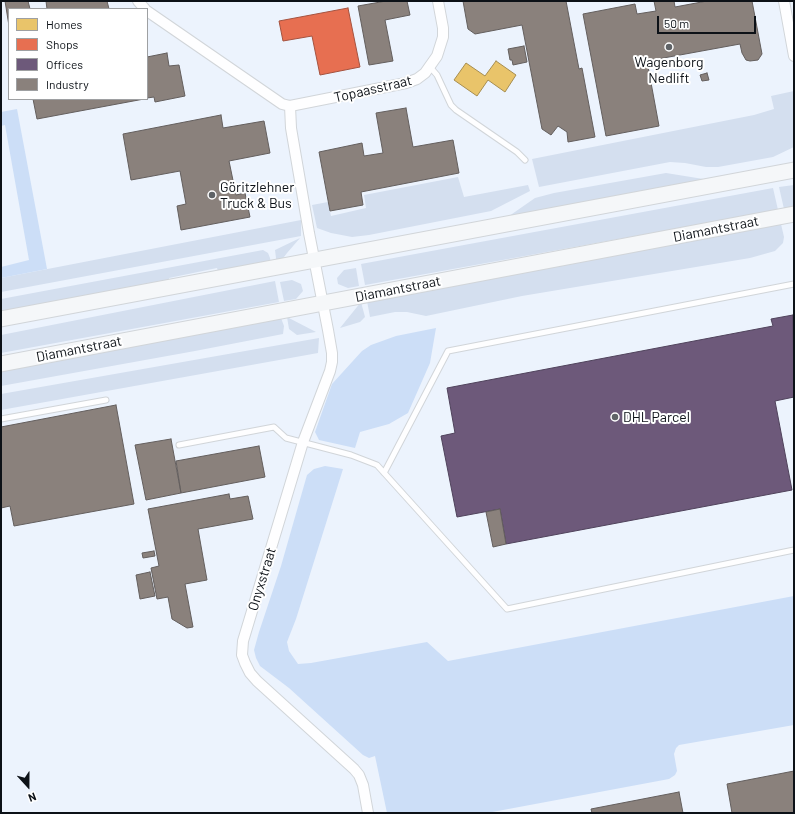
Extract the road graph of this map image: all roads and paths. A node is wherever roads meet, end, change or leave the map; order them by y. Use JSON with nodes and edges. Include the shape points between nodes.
{"nodes":[{"id":1,"x":438,"y":1,"type":"edge"},
{"id":2,"x":784,"y":1,"type":"edge"},
{"id":3,"x":148,"y":11,"type":"edge"},
{"id":4,"x":794,"y":56,"type":"edge"},
{"id":5,"x":430,"y":67,"type":"junction"},
{"id":6,"x":290,"y":106,"type":"junction"},
{"id":7,"x":525,"y":160,"type":"dead end"},
{"id":8,"x":794,"y":170,"type":"edge"},
{"id":9,"x":794,"y":214,"type":"edge"},
{"id":10,"x":314,"y":261,"type":"junction"},
{"id":11,"x":794,"y":284,"type":"edge"},
{"id":12,"x":323,"y":303,"type":"junction"},
{"id":13,"x":1,"y":319,"type":"edge"},
{"id":14,"x":1,"y":364,"type":"edge"},
{"id":15,"x":106,"y":400,"type":"dead end"},
{"id":16,"x":1,"y":419,"type":"edge"},
{"id":17,"x":303,"y":442,"type":"junction"},
{"id":18,"x":179,"y":445,"type":"dead end"},
{"id":19,"x":384,"y":473,"type":"junction"},
{"id":20,"x":794,"y":550,"type":"edge"},
{"id":21,"x":368,"y":813,"type":"edge"}],
"edges":[{"from":1,"to":5,"type":"street","name":"Topaasstraat","via":[[443,37],[437,56]]},
{"from":2,"to":4,"type":"street"},
{"from":3,"to":6,"type":"street","via":[[282,104]]},
{"from":5,"to":6,"type":"street","name":"Topaasstraat","via":[[417,79],[406,83]]},
{"from":5,"to":7,"type":"lane","via":[[456,110]]},
{"from":6,"to":10,"type":"street","via":[[291,128]]},
{"from":8,"to":10,"type":"main road"},
{"from":9,"to":12,"type":"main road","name":"Diamantstraat"},
{"from":10,"to":12,"type":"street","name":"Onyxstraat"},
{"from":10,"to":13,"type":"main road"},
{"from":11,"to":19,"type":"lane","via":[[448,351]]},
{"from":12,"to":14,"type":"main road","name":"Diamantstraat"},
{"from":12,"to":17,"type":"street","name":"Onyxstraat","via":[[332,362]]},
{"from":15,"to":16,"type":"lane"},
{"from":17,"to":18,"type":"lane","via":[[286,438],[274,427]]},
{"from":17,"to":19,"type":"lane","via":[[377,465]]},
{"from":17,"to":21,"type":"street","name":"Onyxstraat","via":[[243,641],[242,655],[257,682],[359,775]]},
{"from":19,"to":20,"type":"lane","via":[[506,609]]}]}
